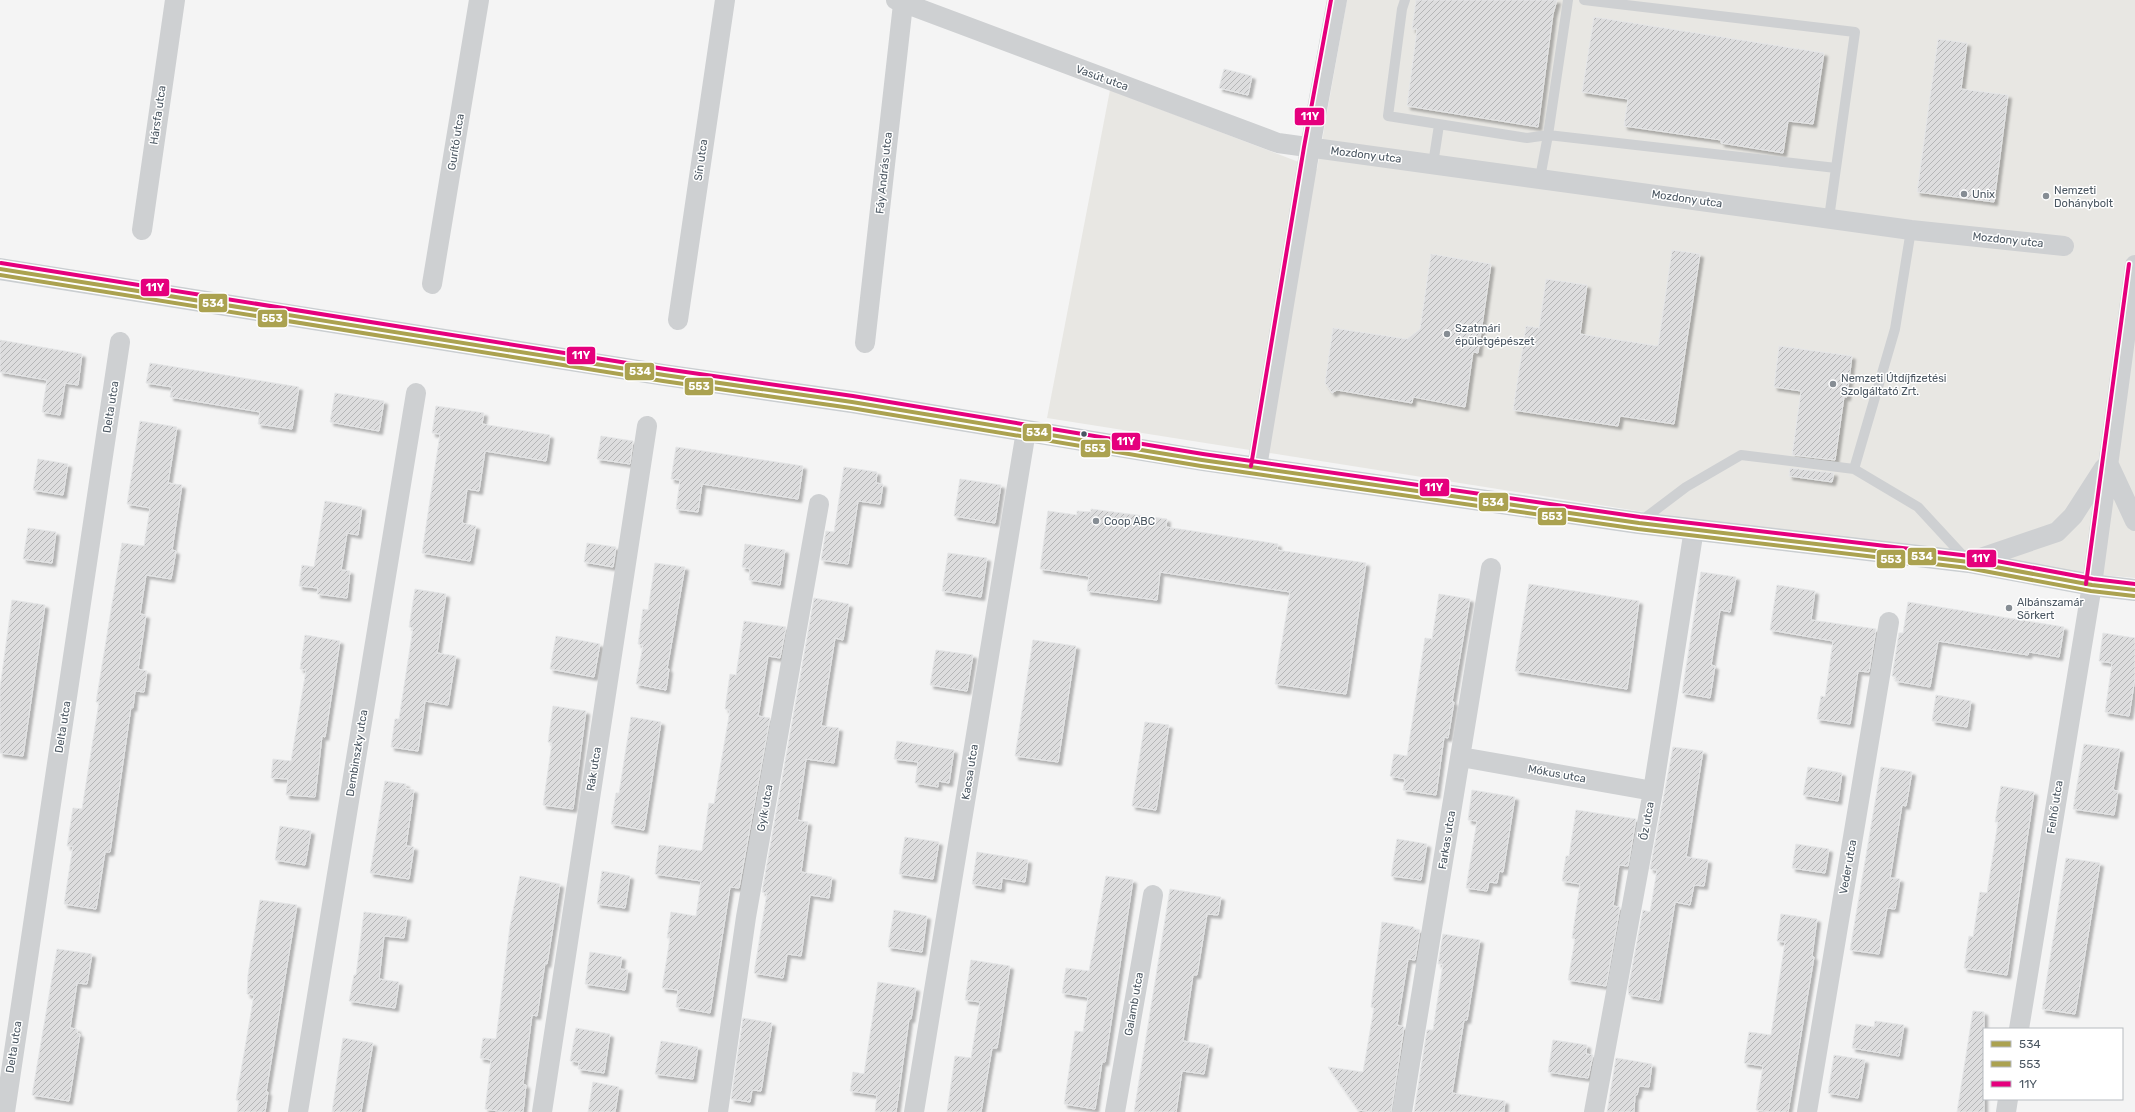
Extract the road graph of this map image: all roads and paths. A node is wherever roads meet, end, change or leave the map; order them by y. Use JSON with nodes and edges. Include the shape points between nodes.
{"nodes":[{"id":1,"x":175,"y":0,"type":"edge"},
{"id":2,"x":479,"y":0,"type":"edge"},
{"id":3,"x":725,"y":0,"type":"edge"},
{"id":4,"x":1338,"y":0,"type":"edge"},
{"id":5,"x":1405,"y":0,"type":"edge"},
{"id":6,"x":1568,"y":0,"type":"edge"},
{"id":7,"x":1584,"y":0,"type":"edge"},
{"id":8,"x":900,"y":2,"type":"edge"},
{"id":9,"x":1439,"y":124,"type":"junction"},
{"id":10,"x":1548,"y":135,"type":"junction"},
{"id":11,"x":1310,"y":148,"type":"junction"},
{"id":12,"x":1433,"y":164,"type":"junction"},
{"id":13,"x":1836,"y":168,"type":"junction"},
{"id":14,"x":1540,"y":178,"type":"junction"},
{"id":15,"x":1829,"y":218,"type":"junction"},
{"id":16,"x":142,"y":230,"type":"dead end"},
{"id":17,"x":1911,"y":230,"type":"junction"},
{"id":18,"x":2064,"y":246,"type":"dead end"},
{"id":19,"x":2135,"y":265,"type":"edge"},
{"id":20,"x":0,"y":269,"type":"edge"},
{"id":21,"x":432,"y":284,"type":"dead end"},
{"id":22,"x":678,"y":320,"type":"dead end"},
{"id":23,"x":2131,"y":320,"type":"edge"},
{"id":24,"x":120,"y":342,"type":"dead end"},
{"id":25,"x":865,"y":343,"type":"dead end"},
{"id":26,"x":416,"y":394,"type":"dead end"},
{"id":27,"x":646,"y":426,"type":"dead end"},
{"id":28,"x":1026,"y":431,"type":"junction"},
{"id":29,"x":2108,"y":463,"type":"junction"},
{"id":30,"x":1257,"y":467,"type":"junction"},
{"id":31,"x":1854,"y":469,"type":"junction"},
{"id":32,"x":819,"y":504,"type":"dead end"},
{"id":33,"x":2135,"y":521,"type":"edge"},
{"id":34,"x":1639,"y":522,"type":"junction"},
{"id":35,"x":1694,"y":529,"type":"junction"},
{"id":36,"x":1969,"y":562,"type":"junction"},
{"id":37,"x":1491,"y":568,"type":"dead end"},
{"id":38,"x":2092,"y":585,"type":"junction"},
{"id":39,"x":2135,"y":590,"type":"edge"},
{"id":40,"x":1889,"y":622,"type":"dead end"},
{"id":41,"x":1461,"y":757,"type":"junction"},
{"id":42,"x":1653,"y":791,"type":"junction"},
{"id":43,"x":1153,"y":895,"type":"dead end"},
{"id":44,"x":2019,"y":1028,"type":"edge"},
{"id":45,"x":2008,"y":1100,"type":"edge"},
{"id":46,"x":5,"y":1112,"type":"edge"},
{"id":47,"x":298,"y":1112,"type":"edge"},
{"id":48,"x":542,"y":1112,"type":"edge"},
{"id":49,"x":718,"y":1112,"type":"edge"},
{"id":50,"x":914,"y":1112,"type":"edge"},
{"id":51,"x":1115,"y":1112,"type":"edge"},
{"id":52,"x":1402,"y":1112,"type":"edge"},
{"id":53,"x":1594,"y":1112,"type":"edge"},
{"id":54,"x":1807,"y":1112,"type":"edge"},
{"id":55,"x":2006,"y":1112,"type":"edge"}],
"edges":[{"from":1,"to":16,"type":"street","name":"Hársfa utca"},
{"from":2,"to":21,"type":"street","name":"Gurító utca"},
{"from":3,"to":22,"type":"street","name":"Sín utca"},
{"from":4,"to":11,"type":"street"},
{"from":5,"to":9,"type":"lane","via":[[1388,116]]},
{"from":6,"to":10,"type":"lane"},
{"from":7,"to":13,"type":"lane","via":[[1855,32]]},
{"from":8,"to":11,"type":"street","name":"Vasút utca","via":[[1278,143]]},
{"from":8,"to":25,"type":"street","name":"Fáy András utca"},
{"from":9,"to":10,"type":"lane","via":[[1527,138]]},
{"from":9,"to":12,"type":"lane"},
{"from":10,"to":13,"type":"lane"},
{"from":10,"to":14,"type":"lane"},
{"from":11,"to":12,"type":"street","name":"Mozdony utca"},
{"from":11,"to":30,"type":"street"},
{"from":12,"to":14,"type":"street","name":"Mozdony utca"},
{"from":13,"to":15,"type":"lane"},
{"from":14,"to":15,"type":"street","name":"Mozdony utca"},
{"from":15,"to":17,"type":"street","name":"Mozdony utca"},
{"from":17,"to":18,"type":"street","name":"Mozdony utca"},
{"from":17,"to":31,"type":"lane","via":[[1895,329]]},
{"from":19,"to":23,"type":"street","name":"Felhő utca"},
{"from":20,"to":28,"type":"main road"},
{"from":23,"to":29,"type":"street","name":"Felhő utca"},
{"from":24,"to":46,"type":"street","name":"Delta utca"},
{"from":26,"to":47,"type":"street","name":"Dembinszky utca"},
{"from":27,"to":48,"type":"street","name":"Rák utca"},
{"from":28,"to":30,"type":"main road"},
{"from":28,"to":50,"type":"street","name":"Kacsa utca"},
{"from":29,"to":33,"type":"street"},
{"from":29,"to":36,"type":"street","via":[[2073,516],[2057,532]]},
{"from":29,"to":38,"type":"street","name":"Felhő utca"},
{"from":30,"to":34,"type":"main road"},
{"from":31,"to":34,"type":"lane","via":[[1741,454],[1686,487]]},
{"from":31,"to":36,"type":"lane","via":[[1918,507]]},
{"from":32,"to":49,"type":"street","name":"Gyík utca","via":[[746,917]]},
{"from":34,"to":35,"type":"main road"},
{"from":35,"to":36,"type":"main road"},
{"from":35,"to":42,"type":"street","name":"Őz utca"},
{"from":36,"to":38,"type":"main road"},
{"from":37,"to":41,"type":"street","name":"Farkas utca"},
{"from":38,"to":39,"type":"main road"},
{"from":38,"to":44,"type":"street","name":"Felhő utca"},
{"from":40,"to":54,"type":"street","name":"Veder utca"},
{"from":41,"to":42,"type":"street","name":"Mókus utca"},
{"from":41,"to":52,"type":"street","name":"Farkas utca"},
{"from":42,"to":53,"type":"street","name":"Őz utca"},
{"from":43,"to":51,"type":"street","name":"Galamb utca"},
{"from":45,"to":55,"type":"street"}]}
